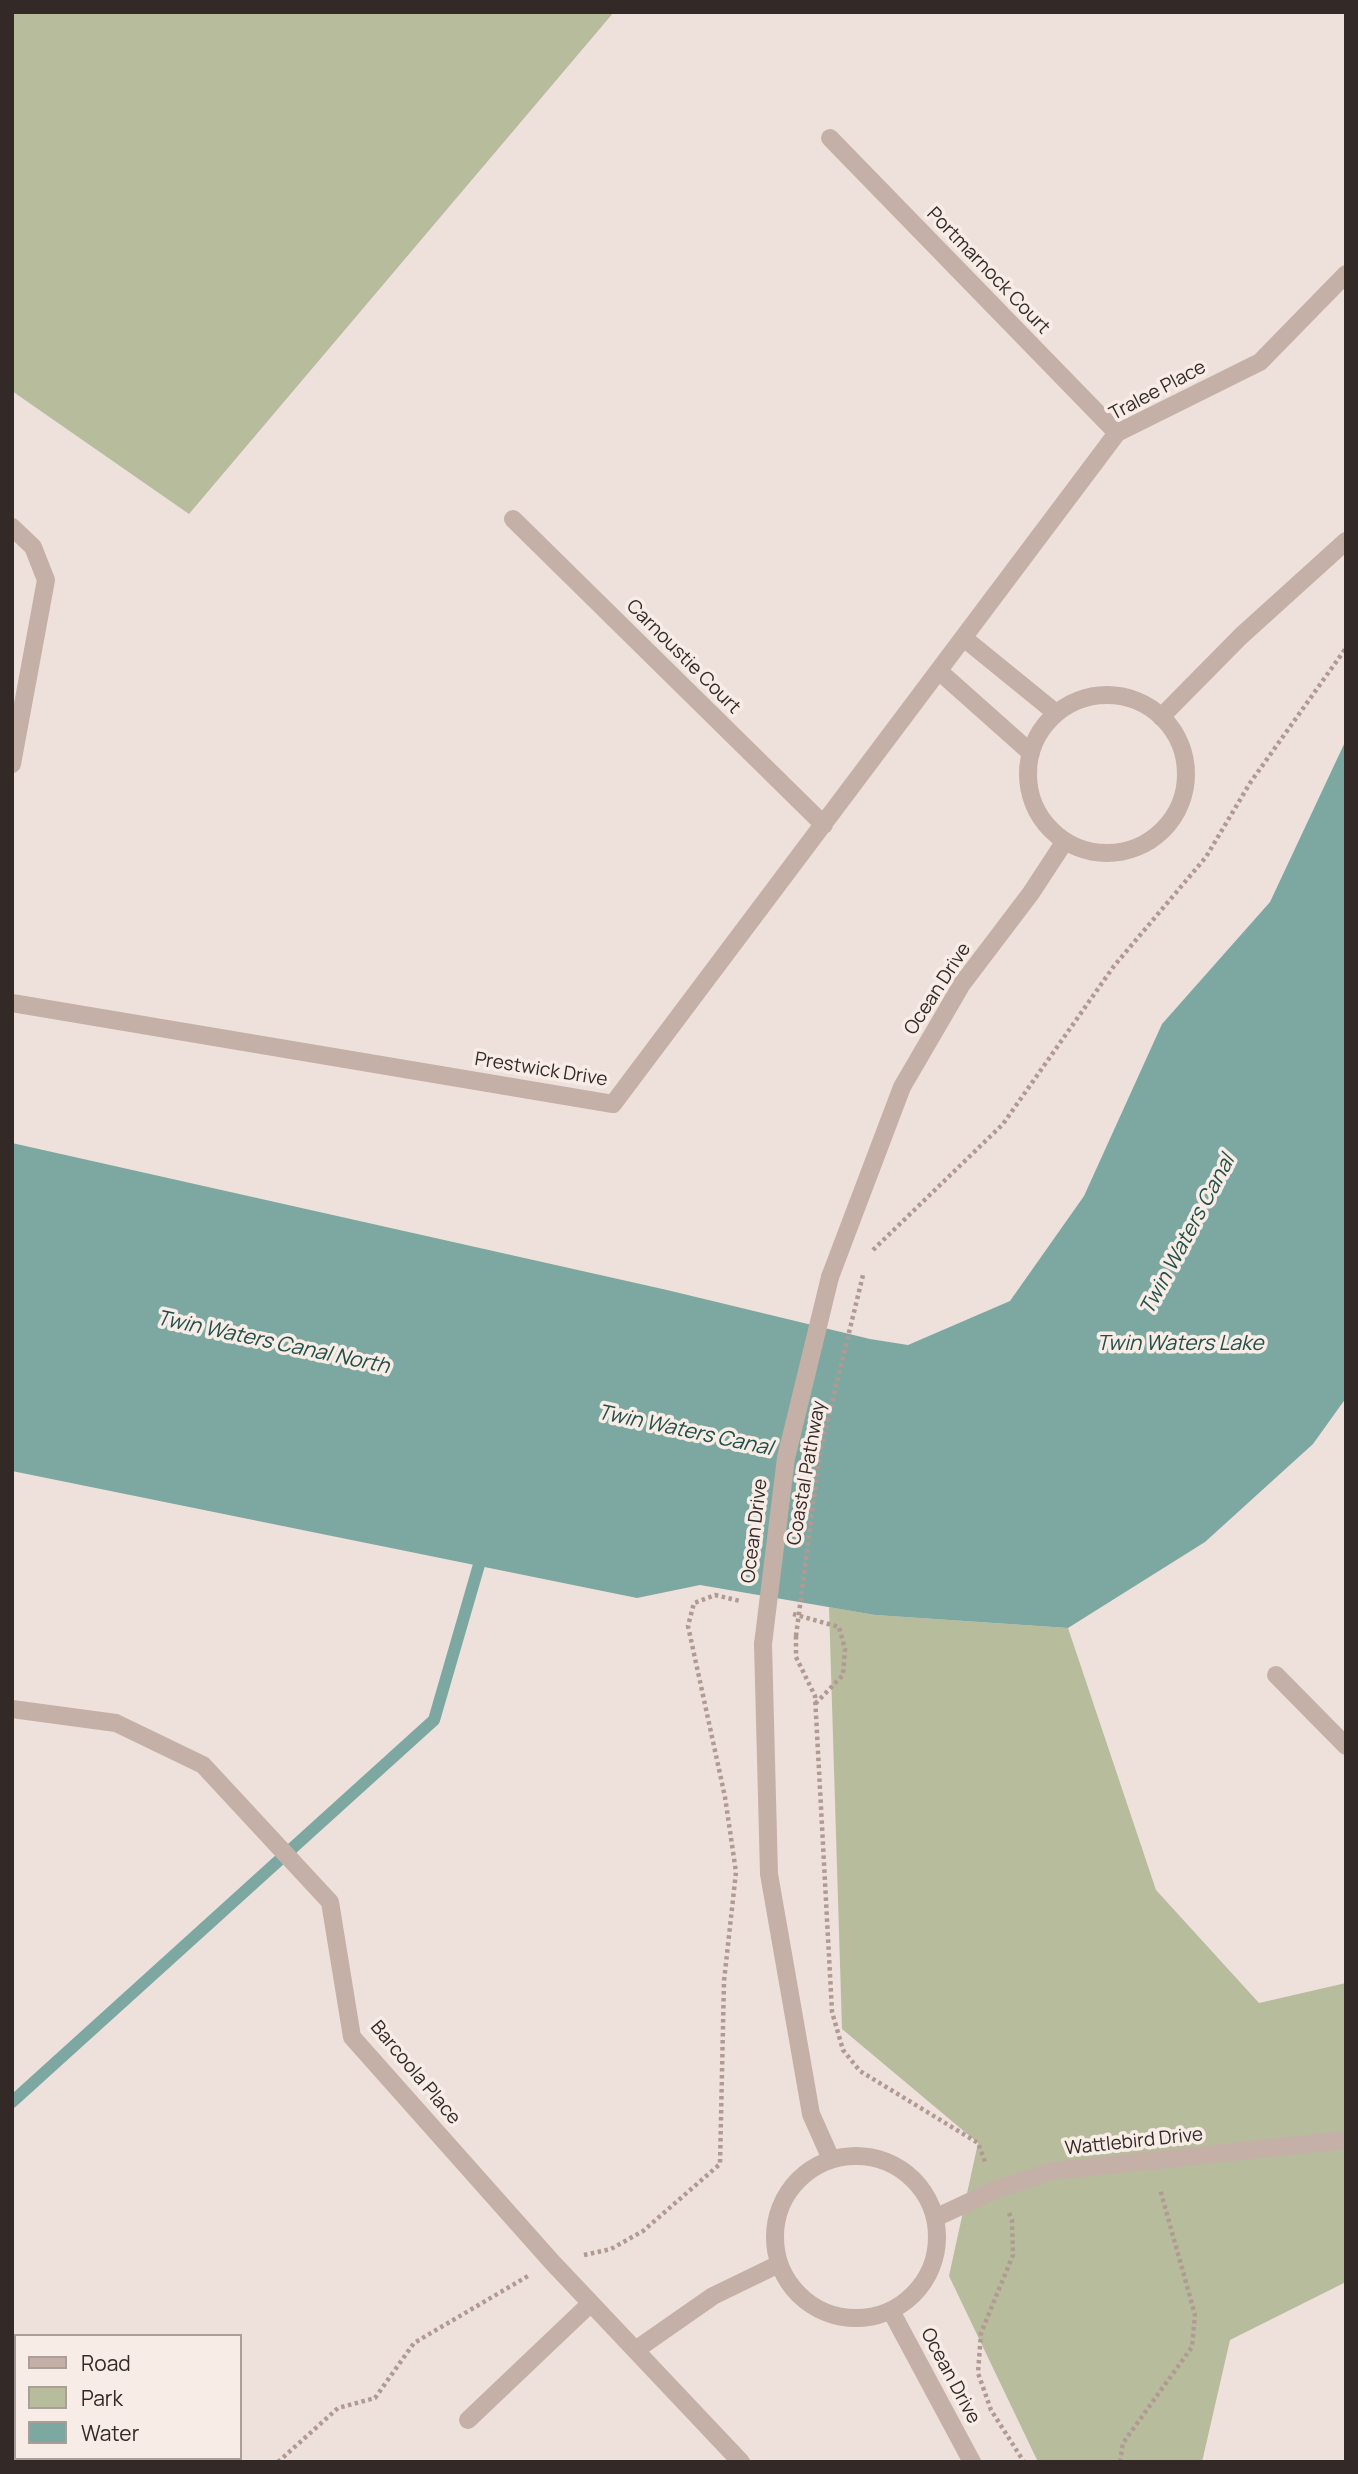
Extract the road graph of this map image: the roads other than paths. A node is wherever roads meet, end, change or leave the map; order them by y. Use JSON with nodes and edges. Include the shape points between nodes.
{"nodes":[{"id":1,"x":830,"y":138,"type":"dead end"},
{"id":2,"x":1346,"y":274,"type":"edge"},
{"id":3,"x":1117,"y":433,"type":"junction"},
{"id":4,"x":513,"y":519,"type":"dead end"},
{"id":5,"x":12,"y":527,"type":"edge"},
{"id":6,"x":1346,"y":541,"type":"edge"},
{"id":7,"x":965,"y":639,"type":"junction"},
{"id":8,"x":940,"y":672,"type":"junction"},
{"id":9,"x":1056,"y":713,"type":"junction"},
{"id":10,"x":1161,"y":717,"type":"junction"},
{"id":11,"x":1031,"y":752,"type":"junction"},
{"id":12,"x":12,"y":764,"type":"edge"},
{"id":13,"x":824,"y":825,"type":"junction"},
{"id":14,"x":1065,"y":841,"type":"junction"},
{"id":15,"x":12,"y":1003,"type":"edge"},
{"id":16,"x":1276,"y":1675,"type":"dead end"},
{"id":17,"x":12,"y":1709,"type":"edge"},
{"id":18,"x":1344,"y":1742,"type":"edge"},
{"id":19,"x":1346,"y":2140,"type":"edge"},
{"id":20,"x":831,"y":2159,"type":"junction"},
{"id":21,"x":935,"y":2218,"type":"junction"},
{"id":22,"x":779,"y":2264,"type":"junction"},
{"id":23,"x":591,"y":2302,"type":"junction"},
{"id":24,"x":891,"y":2311,"type":"junction"},
{"id":25,"x":637,"y":2349,"type":"junction"},
{"id":26,"x":468,"y":2420,"type":"dead end"},
{"id":27,"x":740,"y":2462,"type":"edge"},
{"id":28,"x":972,"y":2462,"type":"edge"}],
"edges":[{"from":1,"to":3,"type":"street","name":"Portmarnock Court"},
{"from":2,"to":3,"type":"street","name":"Tralee Place","via":[[1260,362]]},
{"from":3,"to":7,"type":"street","name":"Tralee Place"},
{"from":4,"to":13,"type":"street","name":"Carnoustie Court"},
{"from":5,"to":12,"type":"street","via":[[33,547],[46,580]]},
{"from":6,"to":10,"type":"street","via":[[1241,636]]},
{"from":7,"to":8,"type":"street","name":"Prestwick Drive"},
{"from":7,"to":9,"type":"street"},
{"from":8,"to":11,"type":"street"},
{"from":8,"to":13,"type":"street","name":"Prestwick Drive"},
{"from":9,"to":10,"type":"street","via":[[1081,700],[1109,695],[1146,705]]},
{"from":9,"to":11,"type":"street","via":[[1040,731]]},
{"from":10,"to":14,"type":"street","via":[[1177,737],[1185,762],[1185,788],[1177,812],[1161,833],[1139,847],[1115,854],[1089,851]]},
{"from":11,"to":14,"type":"street","via":[[1027,777],[1033,802],[1045,825]]},
{"from":13,"to":15,"type":"street","name":"Prestwick Drive","via":[[613,1104]]},
{"from":14,"to":20,"type":"street","name":"Ocean Drive","bridge":true,"via":[[962,984],[902,1087],[830,1277],[786,1458],[762,1644],[769,1874],[811,2114]]},
{"from":16,"to":18,"type":"street"},
{"from":17,"to":23,"type":"street","name":"Barcoola Place","via":[[116,1723],[203,1765],[330,1902],[352,2037]]},
{"from":19,"to":21,"type":"street","name":"Wattlebird Drive","via":[[1053,2171],[997,2189]]},
{"from":20,"to":21,"type":"street","via":[[858,2155],[884,2161],[907,2174],[925,2193]]},
{"from":20,"to":22,"type":"street","via":[[808,2170],[789,2189],[778,2212],[774,2238]]},
{"from":21,"to":24,"type":"street","via":[[937,2246],[929,2272],[914,2295]]},
{"from":22,"to":24,"type":"street","via":[[792,2287],[812,2306],[837,2317],[865,2318]]},
{"from":22,"to":25,"type":"street","via":[[713,2296]]},
{"from":23,"to":25,"type":"street","name":"Barcoola Place"},
{"from":23,"to":26,"type":"street"},
{"from":24,"to":28,"type":"street","name":"Ocean Drive"},
{"from":25,"to":27,"type":"street","name":"Barcoola Place"}]}
